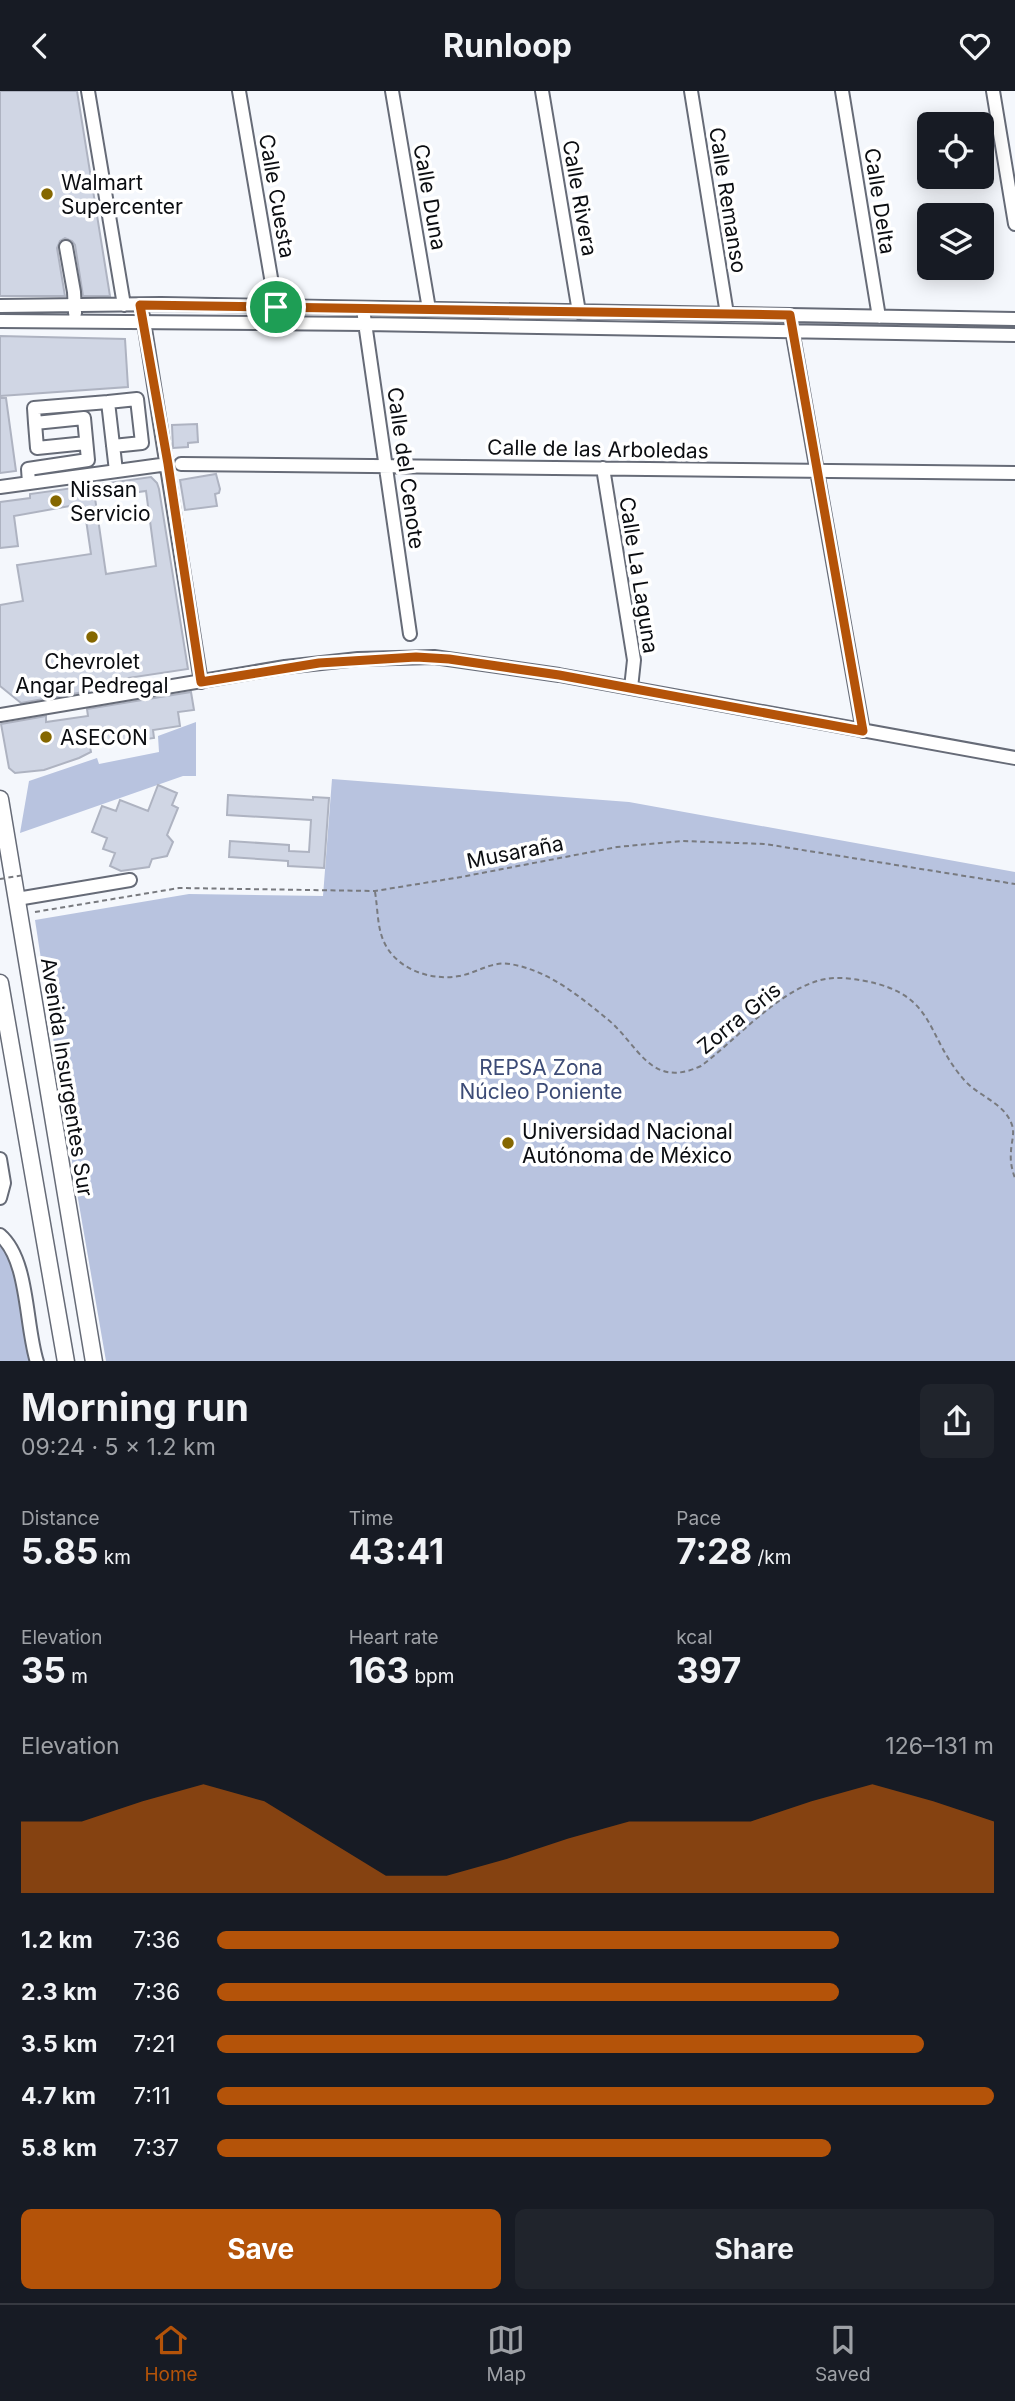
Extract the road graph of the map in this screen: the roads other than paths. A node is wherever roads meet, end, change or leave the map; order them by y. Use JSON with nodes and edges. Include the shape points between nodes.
{"nodes":[{"id":1,"x":88,"y":91,"type":"edge"},
{"id":2,"x":239,"y":91,"type":"edge"},
{"id":3,"x":392,"y":91,"type":"edge"},
{"id":4,"x":542,"y":91,"type":"edge"},
{"id":5,"x":691,"y":91,"type":"edge"},
{"id":6,"x":842,"y":91,"type":"edge"},
{"id":7,"x":993,"y":91,"type":"edge"},
{"id":8,"x":1015,"y":224,"type":"edge"},
{"id":9,"x":66,"y":247,"type":"dead end"},
{"id":10,"x":75,"y":305,"type":"junction"},
{"id":11,"x":124,"y":305,"type":"junction"},
{"id":12,"x":140,"y":305,"type":"junction"},
{"id":13,"x":0,"y":306,"type":"edge"},
{"id":14,"x":276,"y":307,"type":"junction"},
{"id":15,"x":363,"y":308,"type":"junction"},
{"id":16,"x":429,"y":309,"type":"junction"},
{"id":17,"x":579,"y":312,"type":"junction"},
{"id":18,"x":727,"y":314,"type":"junction"},
{"id":19,"x":790,"y":315,"type":"junction"},
{"id":20,"x":879,"y":317,"type":"junction"},
{"id":21,"x":1015,"y":319,"type":"edge"},
{"id":22,"x":0,"y":321,"type":"edge"},
{"id":23,"x":75,"y":321,"type":"junction"},
{"id":24,"x":144,"y":322,"type":"junction"},
{"id":25,"x":366,"y":324,"type":"junction"},
{"id":26,"x":793,"y":332,"type":"junction"},
{"id":27,"x":1015,"y":335,"type":"edge"},
{"id":28,"x":108,"y":402,"type":"junction"},
{"id":29,"x":35,"y":423,"type":"junction"},
{"id":30,"x":86,"y":443,"type":"junction"},
{"id":31,"x":113,"y":446,"type":"junction"},
{"id":32,"x":168,"y":464,"type":"junction"},
{"id":33,"x":181,"y":464,"type":"dead end"},
{"id":34,"x":385,"y":467,"type":"junction"},
{"id":35,"x":603,"y":468,"type":"junction"},
{"id":36,"x":116,"y":471,"type":"junction"},
{"id":37,"x":817,"y":472,"type":"junction"},
{"id":38,"x":1015,"y":474,"type":"edge"},
{"id":39,"x":29,"y":483,"type":"junction"},
{"id":40,"x":0,"y":487,"type":"edge"},
{"id":41,"x":410,"y":634,"type":"dead end"},
{"id":42,"x":201,"y":682,"type":"junction"},
{"id":43,"x":631,"y":688,"type":"junction"},
{"id":44,"x":0,"y":715,"type":"edge"},
{"id":45,"x":863,"y":731,"type":"junction"},
{"id":46,"x":1015,"y":758,"type":"edge"},
{"id":47,"x":0,"y":799,"type":"edge"},
{"id":48,"x":130,"y":880,"type":"dead end"},
{"id":49,"x":18,"y":906,"type":"junction"},
{"id":50,"x":0,"y":983,"type":"edge"},
{"id":51,"x":0,"y":1159,"type":"edge"},
{"id":52,"x":0,"y":1198,"type":"edge"},
{"id":53,"x":0,"y":1235,"type":"edge"},
{"id":54,"x":37,"y":1361,"type":"edge"},
{"id":55,"x":66,"y":1361,"type":"edge"},
{"id":56,"x":94,"y":1361,"type":"edge"}],
"edges":[{"from":1,"to":11,"type":"street"},
{"from":2,"to":14,"type":"street","name":"Calle Cuesta"},
{"from":3,"to":16,"type":"street","name":"Calle Duna"},
{"from":4,"to":17,"type":"street","name":"Calle Rivera"},
{"from":5,"to":18,"type":"street","name":"Calle Remanso"},
{"from":6,"to":20,"type":"street","name":"Calle Delta"},
{"from":7,"to":8,"type":"street"},
{"from":9,"to":10,"type":"street"},
{"from":10,"to":11,"type":"street"},
{"from":10,"to":13,"type":"street"},
{"from":10,"to":23,"type":"street"},
{"from":11,"to":12,"type":"street"},
{"from":12,"to":14,"type":"street"},
{"from":12,"to":24,"type":"street"},
{"from":14,"to":15,"type":"street"},
{"from":15,"to":16,"type":"street"},
{"from":15,"to":25,"type":"street","name":"Calle del Cenote"},
{"from":16,"to":17,"type":"street"},
{"from":17,"to":18,"type":"street"},
{"from":18,"to":19,"type":"street"},
{"from":19,"to":20,"type":"street"},
{"from":19,"to":26,"type":"street"},
{"from":20,"to":21,"type":"street"},
{"from":22,"to":23,"type":"street"},
{"from":23,"to":24,"type":"street"},
{"from":24,"to":25,"type":"street"},
{"from":24,"to":32,"type":"street"},
{"from":25,"to":26,"type":"street"},
{"from":25,"to":34,"type":"street","name":"Calle del Cenote"},
{"from":26,"to":27,"type":"street"},
{"from":26,"to":37,"type":"street"},
{"from":28,"to":29,"type":"street","via":[[34,408]]},
{"from":28,"to":31,"type":"street"},
{"from":28,"to":31,"type":"street","via":[[137,399],[142,443]]},
{"from":29,"to":30,"type":"street","via":[[37,448]]},
{"from":29,"to":30,"type":"street","via":[[84,418]]},
{"from":30,"to":39,"type":"street","via":[[88,460],[28,470]]},
{"from":31,"to":36,"type":"street"},
{"from":32,"to":36,"type":"street"},
{"from":32,"to":42,"type":"street"},
{"from":33,"to":34,"type":"street","name":"Calle de las Arboledas"},
{"from":34,"to":35,"type":"street","name":"Calle de las Arboledas"},
{"from":34,"to":41,"type":"street","name":"Calle del Cenote"},
{"from":35,"to":37,"type":"street","name":"Calle de las Arboledas"},
{"from":35,"to":43,"type":"street","name":"Calle La Laguna","via":[[634,660]]},
{"from":36,"to":39,"type":"street"},
{"from":37,"to":38,"type":"street","name":"Calle de las Arboledas"},
{"from":37,"to":45,"type":"street"},
{"from":39,"to":40,"type":"street"},
{"from":42,"to":43,"type":"street","via":[[319,663],[416,657]]},
{"from":42,"to":44,"type":"street"},
{"from":43,"to":45,"type":"street"},
{"from":45,"to":46,"type":"street"},
{"from":47,"to":49,"type":"main road","name":"Avenida Insurgentes Sur"},
{"from":48,"to":49,"type":"street"},
{"from":49,"to":56,"type":"main road","name":"Avenida Insurgentes Sur"},
{"from":50,"to":55,"type":"main road"},
{"from":51,"to":52,"type":"street","via":[[4,1183]]},
{"from":53,"to":54,"type":"street","via":[[18,1260]]}]}
